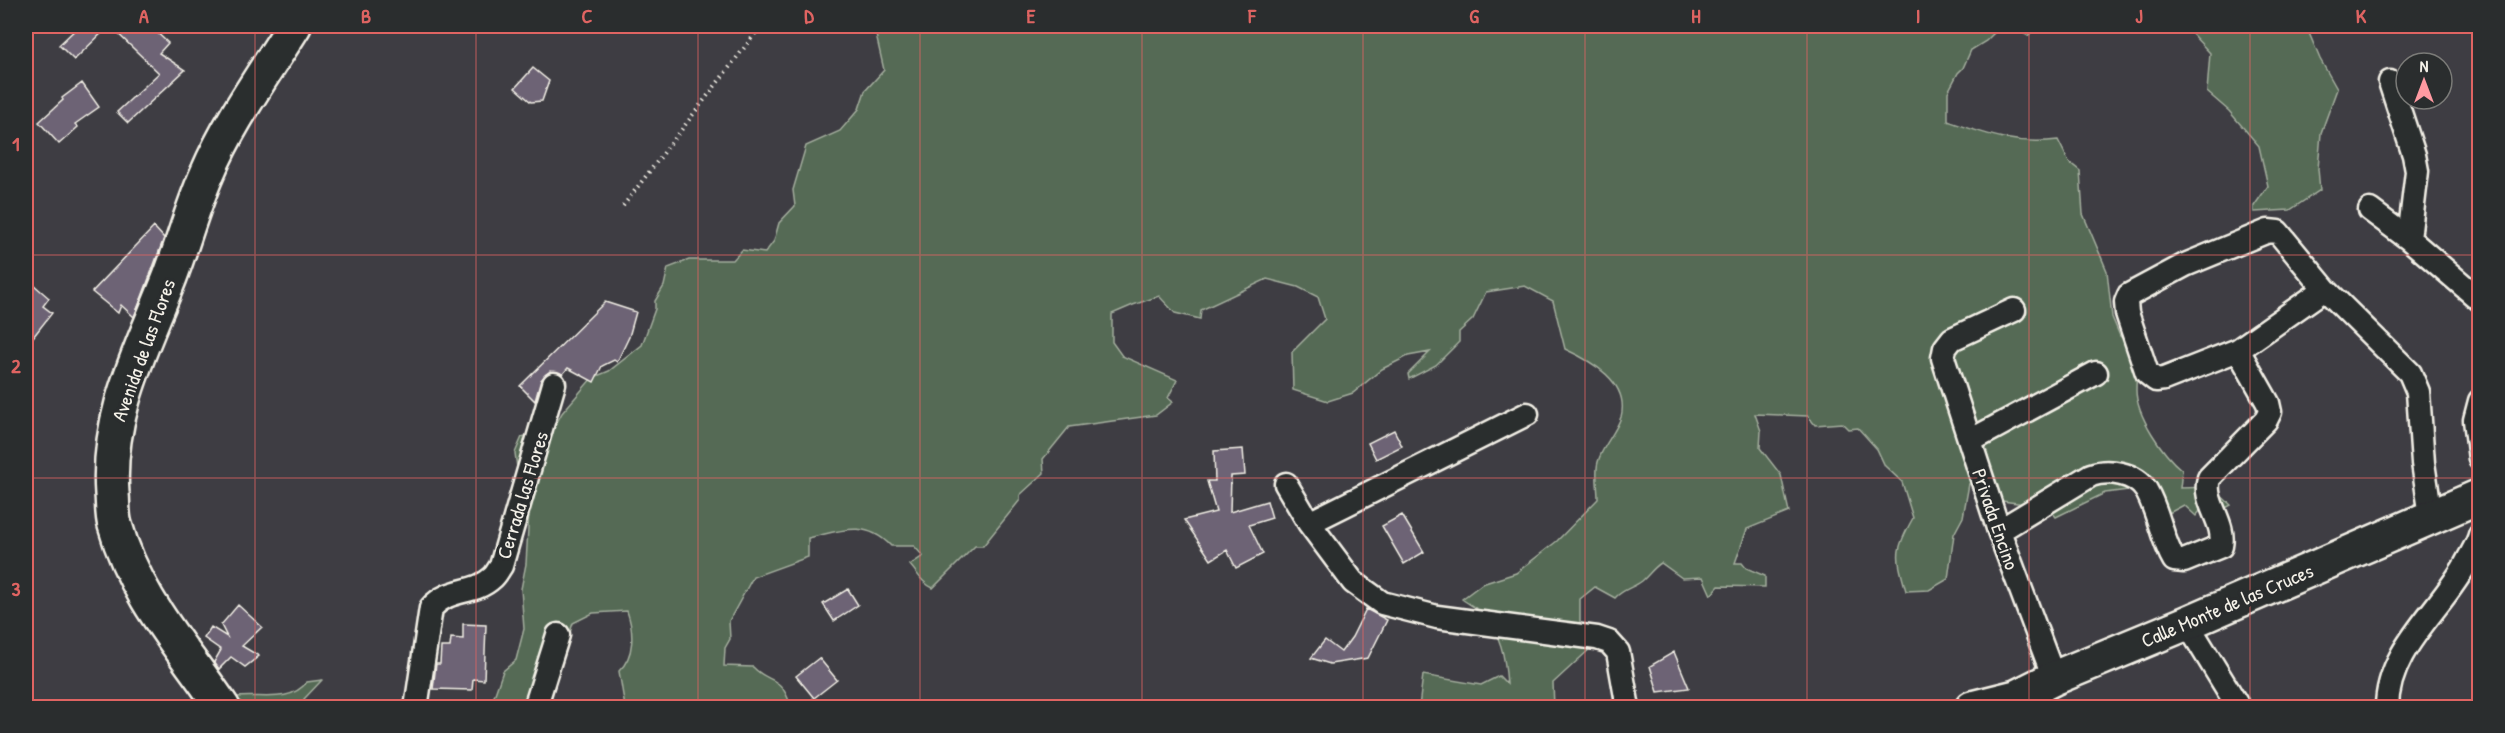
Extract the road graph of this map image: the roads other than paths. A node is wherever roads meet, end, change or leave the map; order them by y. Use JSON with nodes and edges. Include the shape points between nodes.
{"nodes":[{"id":1,"x":294,"y":26,"type":"edge"},
{"id":2,"x":2390,"y":82,"type":"dead end"},
{"id":3,"x":2370,"y":210,"type":"dead end"},
{"id":4,"x":2409,"y":239,"type":"junction"},
{"id":5,"x":2325,"y":289,"type":"junction"},
{"id":6,"x":2480,"y":300,"type":"edge"},
{"id":7,"x":2014,"y":310,"type":"dead end"},
{"id":8,"x":2238,"y":350,"type":"junction"},
{"id":9,"x":2096,"y":374,"type":"dead end"},
{"id":10,"x":554,"y":384,"type":"dead end"},
{"id":11,"x":2480,"y":401,"type":"edge"},
{"id":12,"x":1527,"y":414,"type":"dead end"},
{"id":13,"x":1970,"y":441,"type":"junction"},
{"id":14,"x":2480,"y":459,"type":"edge"},
{"id":15,"x":1286,"y":484,"type":"dead end"},
{"id":16,"x":2480,"y":496,"type":"edge"},
{"id":17,"x":2431,"y":516,"type":"junction"},
{"id":18,"x":1310,"y":523,"type":"junction"},
{"id":19,"x":1999,"y":531,"type":"junction"},
{"id":20,"x":2480,"y":535,"type":"edge"},
{"id":21,"x":2187,"y":623,"type":"junction"},
{"id":22,"x":558,"y":635,"type":"dead end"},
{"id":23,"x":2054,"y":678,"type":"junction"},
{"id":24,"x":223,"y":708,"type":"edge"},
{"id":25,"x":416,"y":708,"type":"edge"},
{"id":26,"x":535,"y":708,"type":"edge"},
{"id":27,"x":1628,"y":708,"type":"edge"},
{"id":28,"x":1972,"y":708,"type":"edge"},
{"id":29,"x":2239,"y":708,"type":"edge"},
{"id":30,"x":2387,"y":708,"type":"edge"}],
"edges":[{"from":1,"to":24,"type":"street","name":"Avenida de las Flores","via":[[207,174],[124,390],[114,426],[110,474],[114,522],[127,562],[150,607]]},
{"from":2,"to":4,"type":"street","via":[[2417,171]]},
{"from":3,"to":4,"type":"street"},
{"from":4,"to":6,"type":"street"},
{"from":5,"to":8,"type":"street"},
{"from":5,"to":8,"type":"street","via":[[2283,236],[2268,231],[2185,265],[2128,295],[2127,313],[2147,373],[2156,380]]},
{"from":5,"to":17,"type":"street","via":[[2410,374],[2418,392]]},
{"from":7,"to":13,"type":"street","name":"Privada Encino","via":[[1952,339],[1945,348],[1943,358]]},
{"from":8,"to":19,"type":"street","via":[[2270,412],[2209,478],[2206,489],[2222,530],[2220,546],[2184,561],[2174,560],[2145,489],[2133,478],[2103,471]]},
{"from":9,"to":13,"type":"street"},
{"from":10,"to":25,"type":"street","name":"Cerrada las Flores","via":[[501,566],[492,578],[440,598],[431,608]]},
{"from":11,"to":14,"type":"street","via":[[2475,420]]},
{"from":12,"to":18,"type":"street"},
{"from":13,"to":19,"type":"street","name":"Privada Encino"},
{"from":15,"to":18,"type":"street"},
{"from":16,"to":17,"type":"street","name":"Calle Monte de las Cruces"},
{"from":17,"to":21,"type":"street","name":"Calle Monte de las Cruces"},
{"from":18,"to":27,"type":"street","via":[[1353,582],[1382,603],[1437,617],[1609,642],[1618,652]]},
{"from":19,"to":23,"type":"street","name":"Privada Encino"},
{"from":20,"to":30,"type":"street","via":[[2463,570],[2396,665]]},
{"from":21,"to":23,"type":"street","name":"Calle Monte de las Cruces"},
{"from":21,"to":29,"type":"street"},
{"from":22,"to":26,"type":"street"},
{"from":23,"to":28,"type":"street","name":"Calle Monte de las Cruces","via":[[2016,697]]}]}
